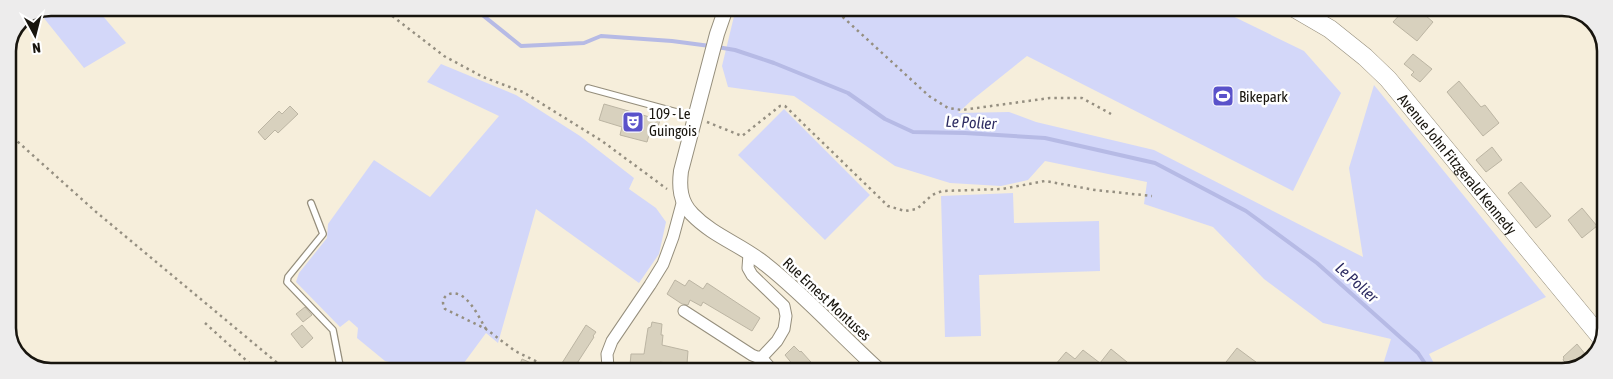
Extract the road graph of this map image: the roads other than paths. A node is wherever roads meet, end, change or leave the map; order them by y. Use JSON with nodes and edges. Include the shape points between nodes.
{"nodes":[{"id":1,"x":723,"y":16,"type":"edge"},
{"id":2,"x":1308,"y":16,"type":"edge"},
{"id":3,"x":588,"y":88,"type":"dead end"},
{"id":4,"x":695,"y":117,"type":"junction"},
{"id":5,"x":683,"y":200,"type":"junction"},
{"id":6,"x":310,"y":203,"type":"dead end"},
{"id":7,"x":749,"y":254,"type":"junction"},
{"id":8,"x":684,"y":311,"type":"dead end"},
{"id":9,"x":1596,"y":332,"type":"edge"},
{"id":10,"x":762,"y":356,"type":"junction"},
{"id":11,"x":339,"y":363,"type":"edge"},
{"id":12,"x":608,"y":363,"type":"edge"},
{"id":13,"x":766,"y":363,"type":"edge"},
{"id":14,"x":872,"y":363,"type":"edge"}],
"edges":[{"from":1,"to":4,"type":"street"},
{"from":2,"to":9,"type":"main road","name":"Avenue John Fitzgerald Kennedy","via":[[1330,29],[1388,79]]},
{"from":3,"to":4,"type":"lane"},
{"from":4,"to":5,"type":"street","via":[[681,172],[679,186]]},
{"from":5,"to":7,"type":"street","name":"Rue Ernest Montuses","via":[[691,213],[714,233]]},
{"from":5,"to":12,"type":"street","via":[[663,264],[612,341]]},
{"from":6,"to":11,"type":"lane","via":[[323,234],[287,282],[333,330]]},
{"from":7,"to":10,"type":"street","via":[[748,268],[752,275],[784,306],[786,316],[784,329],[777,341]]},
{"from":7,"to":14,"type":"street","name":"Rue Ernest Montuses","via":[[764,262]]},
{"from":8,"to":10,"type":"street","via":[[752,355]]},
{"from":10,"to":13,"type":"street"}]}
